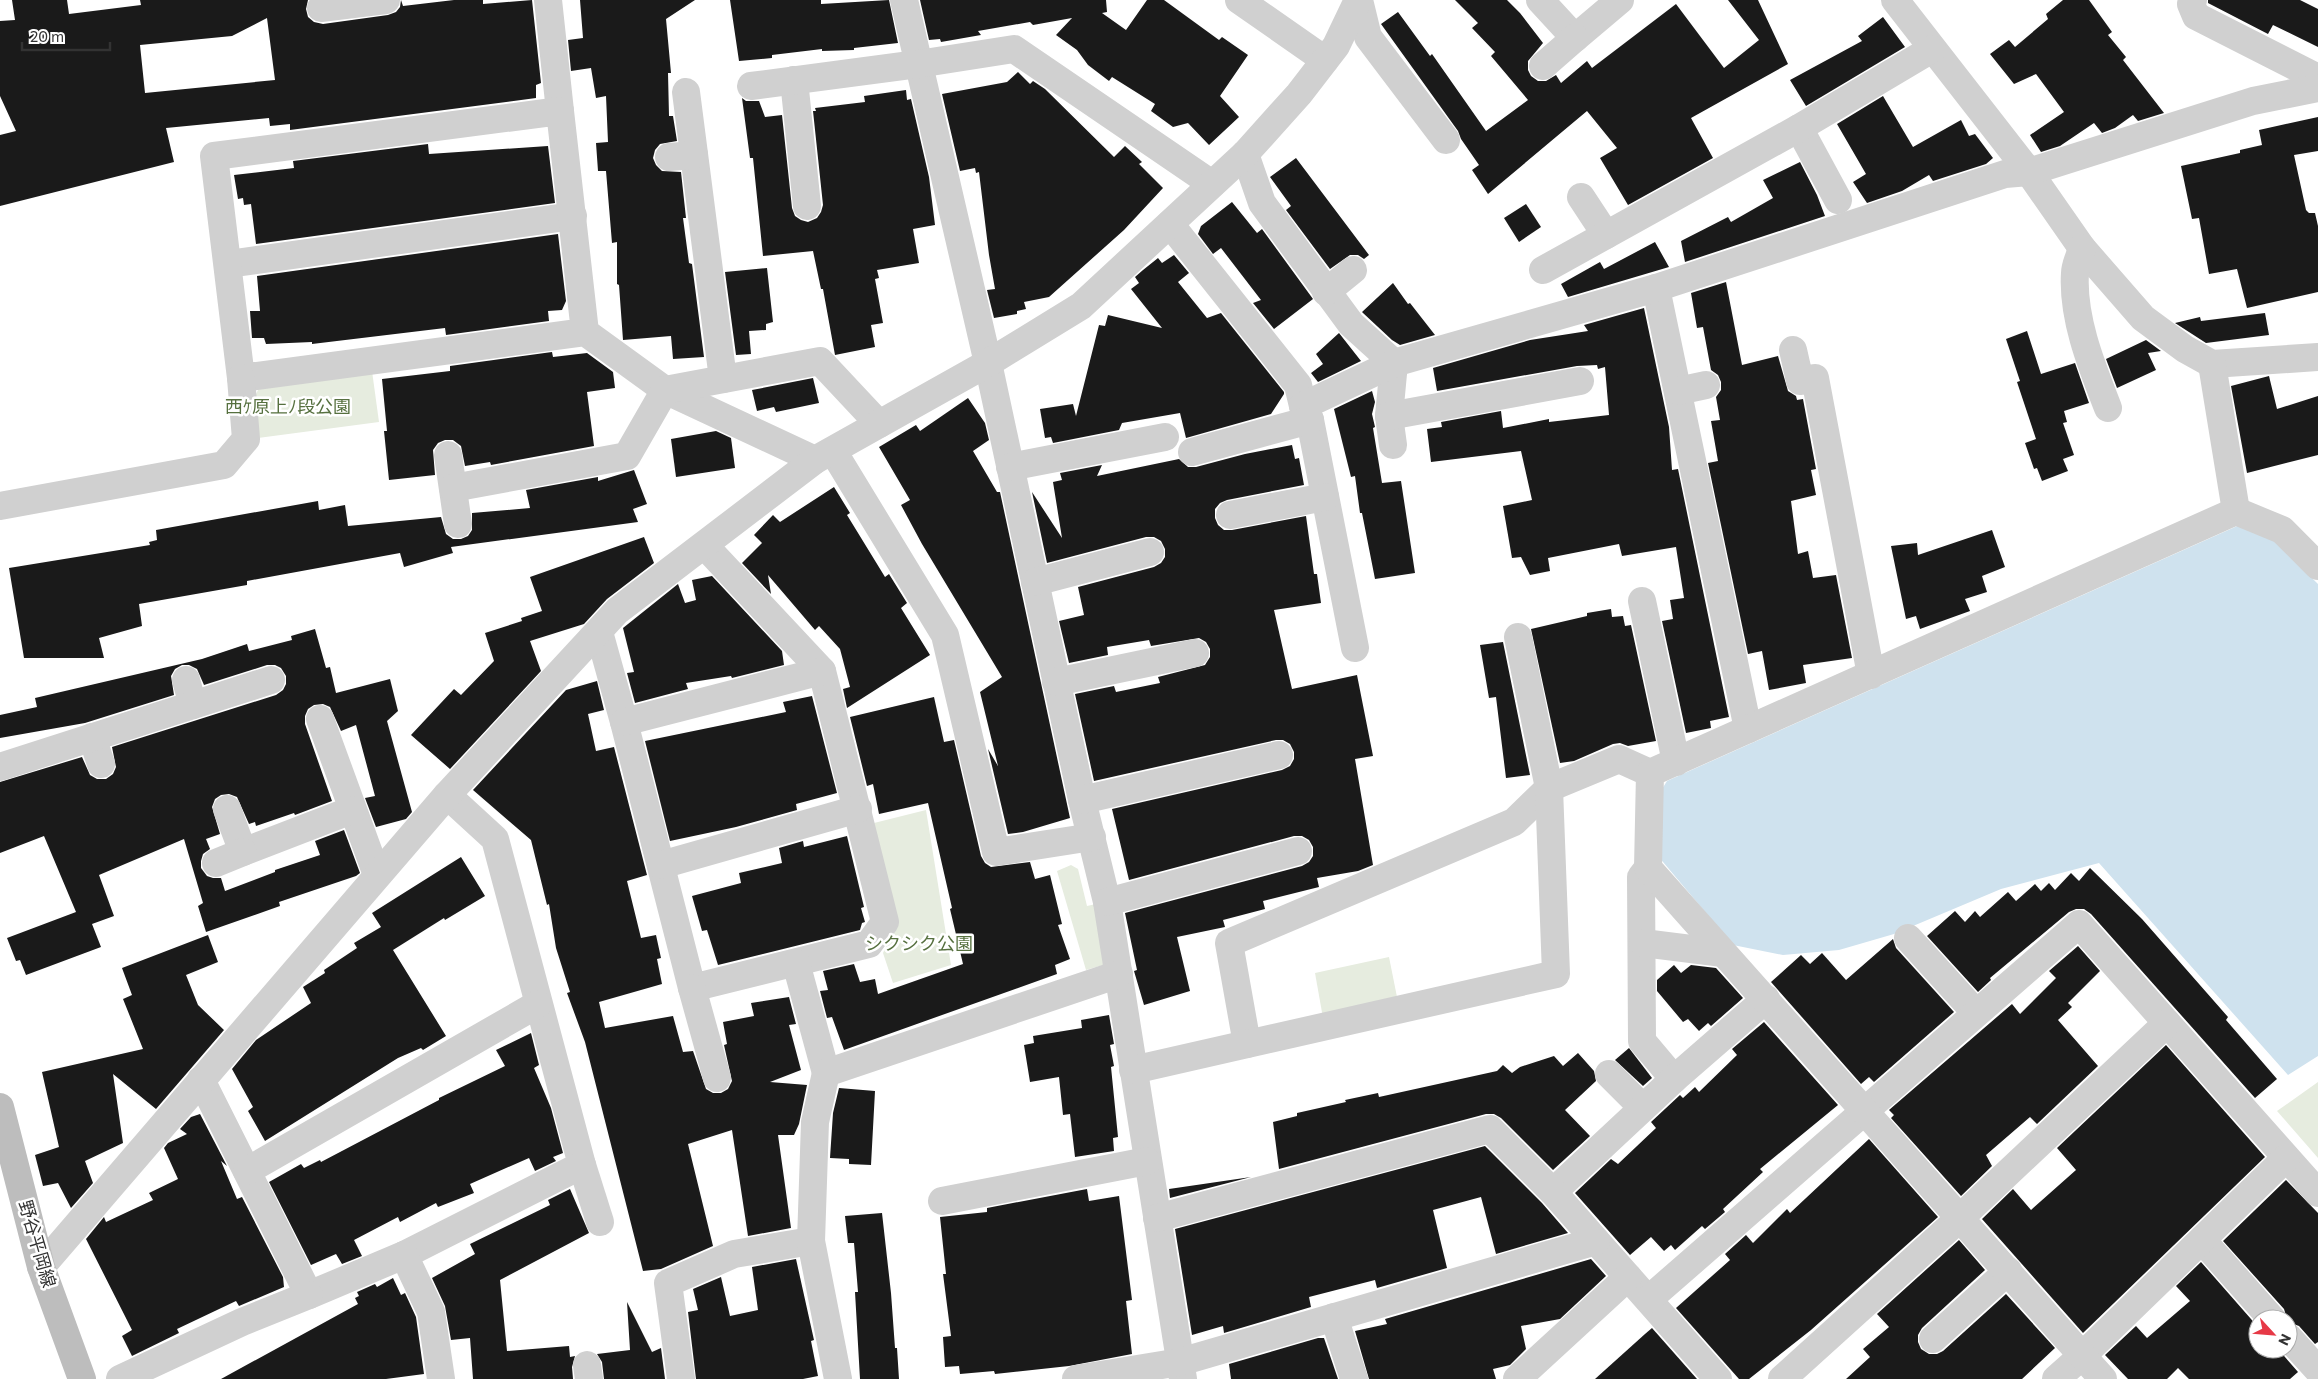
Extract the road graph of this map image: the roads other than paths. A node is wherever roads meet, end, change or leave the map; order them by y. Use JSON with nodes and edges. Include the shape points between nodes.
{"nodes":[{"id":1,"x":386,"y":0,"type":"edge"},
{"id":2,"x":548,"y":0,"type":"edge"},
{"id":3,"x":904,"y":0,"type":"edge"},
{"id":4,"x":1239,"y":0,"type":"edge"},
{"id":5,"x":1358,"y":0,"type":"edge"},
{"id":6,"x":1540,"y":0,"type":"edge"},
{"id":7,"x":1620,"y":0,"type":"edge"},
{"id":8,"x":1895,"y":0,"type":"edge"},
{"id":9,"x":2193,"y":0,"type":"edge"},
{"id":10,"x":351,"y":2,"type":"edge"},
{"id":11,"x":320,"y":8,"type":"dead end"},
{"id":12,"x":1574,"y":38,"type":"junction"},
{"id":13,"x":1932,"y":49,"type":"junction"},
{"id":14,"x":1325,"y":60,"type":"junction"},
{"id":15,"x":918,"y":64,"type":"junction"},
{"id":16,"x":1543,"y":66,"type":"dead end"},
{"id":17,"x":2318,"y":78,"type":"edge"},
{"id":18,"x":794,"y":80,"type":"junction"},
{"id":19,"x":751,"y":86,"type":"dead end"},
{"id":20,"x":2318,"y":88,"type":"edge"},
{"id":21,"x":686,"y":92,"type":"dead end"},
{"id":22,"x":560,"y":111,"type":"junction"},
{"id":23,"x":1799,"y":128,"type":"junction"},
{"id":24,"x":1446,"y":140,"type":"dead end"},
{"id":25,"x":1244,"y":154,"type":"junction"},
{"id":26,"x":2029,"y":172,"type":"junction"},
{"id":27,"x":1212,"y":184,"type":"junction"},
{"id":28,"x":1581,"y":197,"type":"dead end"},
{"id":29,"x":1838,"y":200,"type":"dead end"},
{"id":30,"x":807,"y":206,"type":"dead end"},
{"id":31,"x":573,"y":216,"type":"junction"},
{"id":32,"x":1170,"y":224,"type":"junction"},
{"id":33,"x":1606,"y":234,"type":"junction"},
{"id":34,"x":2082,"y":248,"type":"junction"},
{"id":35,"x":228,"y":264,"type":"junction"},
{"id":36,"x":1353,"y":270,"type":"dead end"},
{"id":37,"x":1543,"y":270,"type":"dead end"},
{"id":38,"x":1656,"y":288,"type":"junction"},
{"id":39,"x":1326,"y":292,"type":"junction"},
{"id":40,"x":585,"y":332,"type":"junction"},
{"id":41,"x":1794,"y":350,"type":"dead end"},
{"id":42,"x":2318,"y":357,"type":"edge"},
{"id":43,"x":988,"y":363,"type":"junction"},
{"id":44,"x":1394,"y":363,"type":"junction"},
{"id":45,"x":2212,"y":364,"type":"junction"},
{"id":46,"x":241,"y":378,"type":"junction"},
{"id":47,"x":723,"y":379,"type":"junction"},
{"id":48,"x":1580,"y":381,"type":"dead end"},
{"id":49,"x":1706,"y":386,"type":"dead end"},
{"id":50,"x":665,"y":390,"type":"junction"},
{"id":51,"x":1678,"y":391,"type":"junction"},
{"id":52,"x":2108,"y":408,"type":"dead end"},
{"id":53,"x":1307,"y":413,"type":"junction"},
{"id":54,"x":1389,"y":416,"type":"junction"},
{"id":55,"x":879,"y":424,"type":"junction"},
{"id":56,"x":1165,"y":438,"type":"dead end"},
{"id":57,"x":1393,"y":445,"type":"dead end"},
{"id":58,"x":1192,"y":452,"type":"dead end"},
{"id":59,"x":448,"y":454,"type":"dead end"},
{"id":60,"x":824,"y":456,"type":"junction"},
{"id":61,"x":1010,"y":467,"type":"junction"},
{"id":62,"x":453,"y":488,"type":"junction"},
{"id":63,"x":1325,"y":497,"type":"junction"},
{"id":64,"x":0,"y":506,"type":"edge"},
{"id":65,"x":2236,"y":511,"type":"junction"},
{"id":66,"x":1230,"y":515,"type":"dead end"},
{"id":67,"x":458,"y":524,"type":"dead end"},
{"id":68,"x":705,"y":546,"type":"junction"},
{"id":69,"x":1150,"y":552,"type":"dead end"},
{"id":70,"x":2318,"y":566,"type":"edge"},
{"id":71,"x":1035,"y":582,"type":"junction"},
{"id":72,"x":1642,"y":601,"type":"dead end"},
{"id":73,"x":599,"y":632,"type":"junction"},
{"id":74,"x":1518,"y":637,"type":"dead end"},
{"id":75,"x":1355,"y":648,"type":"dead end"},
{"id":76,"x":1195,"y":653,"type":"dead end"},
{"id":77,"x":822,"y":671,"type":"junction"},
{"id":78,"x":1871,"y":675,"type":"junction"},
{"id":79,"x":271,"y":680,"type":"dead end"},
{"id":80,"x":1056,"y":682,"type":"junction"},
{"id":81,"x":320,"y":719,"type":"dead end"},
{"id":82,"x":624,"y":722,"type":"junction"},
{"id":83,"x":1748,"y":730,"type":"junction"},
{"id":84,"x":92,"y":737,"type":"junction"},
{"id":85,"x":1279,"y":755,"type":"dead end"},
{"id":86,"x":1676,"y":762,"type":"junction"},
{"id":87,"x":102,"y":764,"type":"dead end"},
{"id":88,"x":0,"y":767,"type":"edge"},
{"id":89,"x":1650,"y":773,"type":"junction"},
{"id":90,"x":1549,"y":788,"type":"junction"},
{"id":91,"x":447,"y":795,"type":"junction"},
{"id":92,"x":1082,"y":800,"type":"junction"},
{"id":93,"x":227,"y":809,"type":"dead end"},
{"id":94,"x":858,"y":809,"type":"junction"},
{"id":95,"x":352,"y":810,"type":"junction"},
{"id":96,"x":1092,"y":837,"type":"junction"},
{"id":97,"x":1298,"y":851,"type":"dead end"},
{"id":98,"x":243,"y":852,"type":"junction"},
{"id":99,"x":216,"y":863,"type":"dead end"},
{"id":100,"x":661,"y":865,"type":"junction"},
{"id":101,"x":1648,"y":868,"type":"junction"},
{"id":102,"x":377,"y":876,"type":"junction"},
{"id":103,"x":1107,"y":902,"type":"junction"},
{"id":104,"x":1908,"y":938,"type":"dead end"},
{"id":105,"x":1642,"y":943,"type":"junction"},
{"id":106,"x":1723,"y":953,"type":"junction"},
{"id":107,"x":796,"y":963,"type":"junction"},
{"id":108,"x":1119,"y":974,"type":"junction"},
{"id":109,"x":692,"y":988,"type":"junction"},
{"id":110,"x":1766,"y":999,"type":"junction"},
{"id":111,"x":538,"y":1004,"type":"junction"},
{"id":112,"x":1976,"y":1012,"type":"junction"},
{"id":113,"x":2167,"y":1023,"type":"junction"},
{"id":114,"x":1247,"y":1044,"type":"junction"},
{"id":115,"x":1133,"y":1070,"type":"junction"},
{"id":116,"x":826,"y":1073,"type":"junction"},
{"id":117,"x":1609,"y":1074,"type":"dead end"},
{"id":118,"x":717,"y":1078,"type":"dead end"},
{"id":119,"x":1674,"y":1079,"type":"junction"},
{"id":120,"x":201,"y":1080,"type":"junction"},
{"id":121,"x":0,"y":1107,"type":"edge"},
{"id":122,"x":1642,"y":1107,"type":"junction"},
{"id":123,"x":1864,"y":1109,"type":"junction"},
{"id":124,"x":2286,"y":1158,"type":"junction"},
{"id":125,"x":1147,"y":1161,"type":"junction"},
{"id":126,"x":582,"y":1165,"type":"junction"},
{"id":127,"x":247,"y":1171,"type":"junction"},
{"id":128,"x":1553,"y":1192,"type":"junction"},
{"id":129,"x":2318,"y":1193,"type":"edge"},
{"id":130,"x":942,"y":1201,"type":"dead end"},
{"id":131,"x":1157,"y":1218,"type":"junction"},
{"id":132,"x":1960,"y":1218,"type":"junction"},
{"id":133,"x":600,"y":1222,"type":"dead end"},
{"id":134,"x":2202,"y":1240,"type":"junction"},
{"id":135,"x":810,"y":1241,"type":"junction"},
{"id":136,"x":1596,"y":1241,"type":"junction"},
{"id":137,"x":404,"y":1255,"type":"junction"},
{"id":138,"x":41,"y":1266,"type":"junction"},
{"id":139,"x":2008,"y":1271,"type":"junction"},
{"id":140,"x":1628,"y":1277,"type":"junction"},
{"id":141,"x":309,"y":1295,"type":"junction"},
{"id":142,"x":1648,"y":1299,"type":"junction"},
{"id":143,"x":2263,"y":1309,"type":"edge"},
{"id":144,"x":1334,"y":1317,"type":"junction"},
{"id":145,"x":1933,"y":1340,"type":"dead end"},
{"id":146,"x":2298,"y":1349,"type":"edge"},
{"id":147,"x":2083,"y":1355,"type":"junction"},
{"id":148,"x":1181,"y":1370,"type":"edge"},
{"id":149,"x":2318,"y":1372,"type":"edge"},
{"id":150,"x":82,"y":1379,"type":"edge"},
{"id":151,"x":120,"y":1379,"type":"edge"},
{"id":152,"x":441,"y":1379,"type":"edge"},
{"id":153,"x":681,"y":1379,"type":"edge"},
{"id":154,"x":838,"y":1379,"type":"edge"},
{"id":155,"x":1076,"y":1379,"type":"edge"},
{"id":156,"x":1354,"y":1379,"type":"edge"},
{"id":157,"x":1517,"y":1379,"type":"edge"},
{"id":158,"x":1718,"y":1379,"type":"edge"},
{"id":159,"x":1782,"y":1379,"type":"edge"},
{"id":160,"x":2056,"y":1379,"type":"edge"},
{"id":161,"x":2103,"y":1379,"type":"edge"},
{"id":162,"x":2311,"y":1379,"type":"edge"}],
"edges":[{"from":1,"to":10,"type":"street"},
{"from":2,"to":22,"type":"street"},
{"from":3,"to":15,"type":"street"},
{"from":4,"to":14,"type":"street"},
{"from":5,"to":14,"type":"street","via":[[1336,46]]},
{"from":5,"to":24,"type":"street","via":[[1368,37]]},
{"from":6,"to":12,"type":"street"},
{"from":7,"to":12,"type":"street"},
{"from":8,"to":13,"type":"street"},
{"from":9,"to":17,"type":"street","via":[[2191,4],[2196,16]]},
{"from":10,"to":11,"type":"street"},
{"from":12,"to":16,"type":"street"},
{"from":13,"to":23,"type":"street"},
{"from":13,"to":26,"type":"street"},
{"from":14,"to":25,"type":"street"},
{"from":15,"to":18,"type":"street"},
{"from":15,"to":27,"type":"street","via":[[1014,48]]},
{"from":15,"to":43,"type":"street"},
{"from":18,"to":19,"type":"street"},
{"from":18,"to":30,"type":"street"},
{"from":20,"to":26,"type":"street","via":[[2253,102]]},
{"from":21,"to":47,"type":"street","via":[[682,156]]},
{"from":22,"to":31,"type":"street"},
{"from":22,"to":35,"type":"street","via":[[214,156]]},
{"from":23,"to":29,"type":"street"},
{"from":23,"to":33,"type":"street"},
{"from":25,"to":27,"type":"street"},
{"from":25,"to":39,"type":"street","via":[[1262,203]]},
{"from":26,"to":34,"type":"street"},
{"from":26,"to":38,"type":"street","via":[[2005,174]]},
{"from":27,"to":32,"type":"street"},
{"from":28,"to":33,"type":"street"},
{"from":31,"to":35,"type":"street"},
{"from":31,"to":40,"type":"street"},
{"from":32,"to":43,"type":"street","via":[[1081,306]]},
{"from":32,"to":53,"type":"street","via":[[1298,385]]},
{"from":33,"to":37,"type":"street"},
{"from":34,"to":45,"type":"street","via":[[2142,318]]},
{"from":34,"to":52,"type":"street","via":[[2075,272],[2079,320]]},
{"from":35,"to":46,"type":"street"},
{"from":36,"to":39,"type":"street"},
{"from":38,"to":44,"type":"street"},
{"from":38,"to":51,"type":"street"},
{"from":39,"to":44,"type":"street","via":[[1351,324]]},
{"from":40,"to":46,"type":"street"},
{"from":40,"to":50,"type":"street"},
{"from":41,"to":78,"type":"street","via":[[1800,381],[1815,378]]},
{"from":42,"to":45,"type":"street"},
{"from":43,"to":55,"type":"street"},
{"from":43,"to":61,"type":"street"},
{"from":44,"to":53,"type":"street"},
{"from":44,"to":54,"type":"street"},
{"from":45,"to":65,"type":"street"},
{"from":46,"to":64,"type":"street","via":[[246,439],[224,465]]},
{"from":47,"to":50,"type":"street"},
{"from":47,"to":55,"type":"street","via":[[820,361]]},
{"from":48,"to":54,"type":"street"},
{"from":49,"to":51,"type":"street"},
{"from":50,"to":60,"type":"street"},
{"from":50,"to":62,"type":"street","via":[[627,456]]},
{"from":51,"to":83,"type":"street","via":[[1718,528]]},
{"from":53,"to":58,"type":"street"},
{"from":53,"to":63,"type":"street"},
{"from":54,"to":57,"type":"street"},
{"from":55,"to":60,"type":"street"},
{"from":56,"to":61,"type":"street"},
{"from":59,"to":62,"type":"street"},
{"from":60,"to":68,"type":"street"},
{"from":60,"to":96,"type":"street","via":[[945,635],[996,852]]},
{"from":61,"to":71,"type":"street"},
{"from":62,"to":67,"type":"street"},
{"from":63,"to":66,"type":"street"},
{"from":63,"to":75,"type":"street"},
{"from":65,"to":70,"type":"street","via":[[2282,530]]},
{"from":65,"to":78,"type":"street"},
{"from":68,"to":73,"type":"street","via":[[617,611]]},
{"from":68,"to":77,"type":"street"},
{"from":69,"to":71,"type":"street"},
{"from":71,"to":80,"type":"street"},
{"from":72,"to":86,"type":"street"},
{"from":73,"to":82,"type":"street"},
{"from":73,"to":91,"type":"street"},
{"from":74,"to":90,"type":"street"},
{"from":76,"to":80,"type":"street"},
{"from":77,"to":82,"type":"street"},
{"from":77,"to":94,"type":"street"},
{"from":78,"to":83,"type":"street"},
{"from":79,"to":84,"type":"street","via":[[190,692]]},
{"from":80,"to":92,"type":"street"},
{"from":81,"to":95,"type":"street"},
{"from":82,"to":100,"type":"street"},
{"from":83,"to":86,"type":"street"},
{"from":84,"to":87,"type":"street"},
{"from":84,"to":88,"type":"street"},
{"from":85,"to":92,"type":"street"},
{"from":86,"to":89,"type":"street"},
{"from":89,"to":90,"type":"street","via":[[1619,759]]},
{"from":89,"to":101,"type":"street"},
{"from":90,"to":114,"type":"street","via":[[1514,822],[1229,944]]},
{"from":90,"to":114,"type":"street","via":[[1556,974]]},
{"from":91,"to":102,"type":"street"},
{"from":91,"to":111,"type":"street","via":[[494,839]]},
{"from":92,"to":96,"type":"street"},
{"from":93,"to":98,"type":"street"},
{"from":94,"to":100,"type":"street"},
{"from":94,"to":107,"type":"street","via":[[885,922],[869,944]]},
{"from":95,"to":98,"type":"street"},
{"from":95,"to":102,"type":"street"},
{"from":96,"to":103,"type":"street"},
{"from":97,"to":103,"type":"street"},
{"from":98,"to":99,"type":"street"},
{"from":100,"to":109,"type":"street"},
{"from":101,"to":105,"type":"street","via":[[1641,877]]},
{"from":101,"to":106,"type":"street"},
{"from":102,"to":120,"type":"street"},
{"from":103,"to":108,"type":"street"},
{"from":104,"to":112,"type":"street"},
{"from":105,"to":106,"type":"street"},
{"from":105,"to":119,"type":"street","via":[[1642,1041]]},
{"from":106,"to":110,"type":"street"},
{"from":107,"to":109,"type":"street"},
{"from":107,"to":116,"type":"street"},
{"from":108,"to":115,"type":"street"},
{"from":108,"to":116,"type":"street"},
{"from":109,"to":118,"type":"street"},
{"from":110,"to":119,"type":"street"},
{"from":110,"to":123,"type":"street"},
{"from":111,"to":126,"type":"street"},
{"from":111,"to":127,"type":"street"},
{"from":112,"to":113,"type":"street","via":[[2078,924]]},
{"from":112,"to":123,"type":"street"},
{"from":113,"to":124,"type":"street"},
{"from":113,"to":132,"type":"street"},
{"from":114,"to":115,"type":"street"},
{"from":115,"to":125,"type":"street"},
{"from":116,"to":135,"type":"street","via":[[816,1122]]},
{"from":117,"to":122,"type":"street"},
{"from":119,"to":122,"type":"street"},
{"from":120,"to":127,"type":"street"},
{"from":120,"to":138,"type":"street"},
{"from":121,"to":138,"type":"main road","name":"野谷平岡線"},
{"from":122,"to":128,"type":"street"},
{"from":123,"to":132,"type":"street"},
{"from":123,"to":142,"type":"street"},
{"from":124,"to":129,"type":"street"},
{"from":124,"to":134,"type":"street"},
{"from":125,"to":130,"type":"street"},
{"from":125,"to":131,"type":"street"},
{"from":126,"to":133,"type":"street"},
{"from":126,"to":137,"type":"street"},
{"from":127,"to":141,"type":"street"},
{"from":128,"to":131,"type":"street","via":[[1490,1129]]},
{"from":128,"to":136,"type":"street"},
{"from":131,"to":148,"type":"street"},
{"from":132,"to":139,"type":"street"},
{"from":132,"to":159,"type":"street"},
{"from":134,"to":143,"type":"street"},
{"from":134,"to":147,"type":"street"},
{"from":135,"to":153,"type":"street","via":[[734,1254],[668,1283]]},
{"from":135,"to":154,"type":"street"},
{"from":136,"to":140,"type":"street"},
{"from":136,"to":144,"type":"street"},
{"from":137,"to":141,"type":"street"},
{"from":137,"to":152,"type":"street","via":[[431,1312]]},
{"from":138,"to":150,"type":"main road","name":"野谷平岡線"},
{"from":139,"to":145,"type":"street"},
{"from":139,"to":147,"type":"street"},
{"from":140,"to":142,"type":"street"},
{"from":140,"to":157,"type":"street"},
{"from":141,"to":151,"type":"street","via":[[242,1322]]},
{"from":142,"to":158,"type":"street"},
{"from":144,"to":148,"type":"street"},
{"from":144,"to":156,"type":"street"},
{"from":146,"to":149,"type":"street"},
{"from":147,"to":160,"type":"street"},
{"from":147,"to":161,"type":"street"},
{"from":148,"to":155,"type":"street"},
{"from":149,"to":162,"type":"street"}]}
